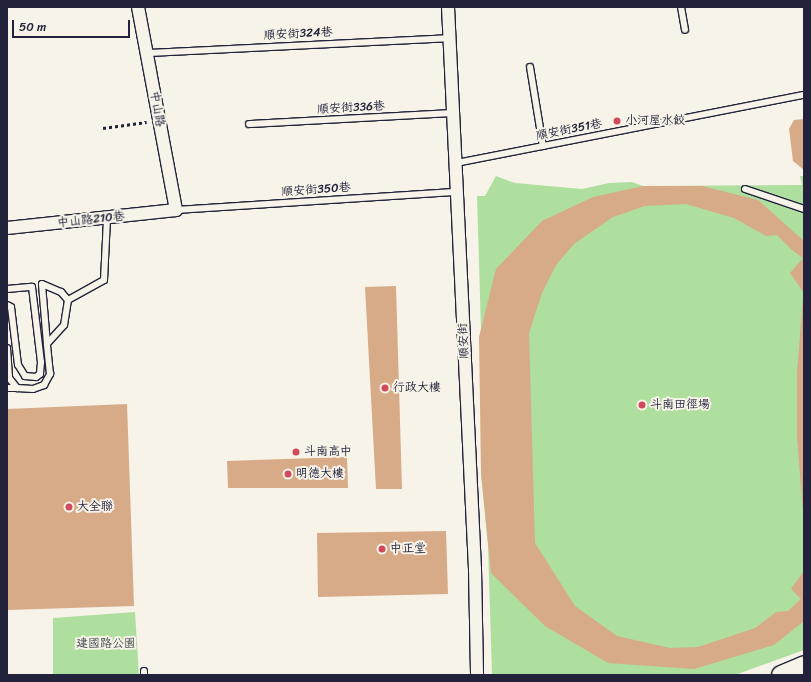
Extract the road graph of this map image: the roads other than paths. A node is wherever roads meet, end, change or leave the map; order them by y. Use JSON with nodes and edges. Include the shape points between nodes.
{"nodes":[{"id":1,"x":138,"y":7,"type":"edge"},
{"id":2,"x":448,"y":7,"type":"edge"},
{"id":3,"x":681,"y":7,"type":"edge"},
{"id":4,"x":685,"y":30,"type":"dead end"},
{"id":5,"x":450,"y":38,"type":"junction"},
{"id":6,"x":147,"y":53,"type":"junction"},
{"id":7,"x":530,"y":67,"type":"dead end"},
{"id":8,"x":804,"y":95,"type":"edge"},
{"id":9,"x":454,"y":113,"type":"junction"},
{"id":10,"x":249,"y":124,"type":"dead end"},
{"id":11,"x":543,"y":146,"type":"junction"},
{"id":12,"x":456,"y":163,"type":"junction"},
{"id":13,"x":745,"y":189,"type":"dead end"},
{"id":14,"x":457,"y":192,"type":"junction"},
{"id":15,"x":176,"y":210,"type":"junction"},
{"id":16,"x":804,"y":210,"type":"edge"},
{"id":17,"x":107,"y":218,"type":"junction"},
{"id":18,"x":7,"y":228,"type":"edge"},
{"id":19,"x":7,"y":289,"type":"edge"},
{"id":20,"x":68,"y":300,"type":"junction"},
{"id":21,"x":7,"y":305,"type":"edge"},
{"id":22,"x":47,"y":344,"type":"junction"},
{"id":23,"x":7,"y":348,"type":"edge"},
{"id":24,"x":7,"y":388,"type":"edge"},
{"id":25,"x":17,"y":388,"type":"junction"},
{"id":26,"x":804,"y":665,"type":"edge"},
{"id":27,"x":477,"y":675,"type":"edge"},
{"id":28,"x":781,"y":675,"type":"edge"}],
"edges":[{"from":1,"to":6,"type":"street","name":"中山路"},
{"from":2,"to":5,"type":"street","name":"順安街"},
{"from":3,"to":4,"type":"lane"},
{"from":5,"to":6,"type":"lane","name":"順安街324巷"},
{"from":5,"to":9,"type":"street","name":"順安街"},
{"from":6,"to":15,"type":"street","name":"中山路"},
{"from":7,"to":11,"type":"lane"},
{"from":8,"to":11,"type":"lane","name":"順安街351巷"},
{"from":9,"to":10,"type":"lane","name":"順安街336巷"},
{"from":9,"to":12,"type":"street","name":"順安街"},
{"from":11,"to":12,"type":"lane","name":"順安街351巷"},
{"from":12,"to":14,"type":"street","name":"順安街"},
{"from":13,"to":16,"type":"lane"},
{"from":14,"to":15,"type":"lane","name":"順安街350巷"},
{"from":14,"to":27,"type":"street","name":"順安街"},
{"from":15,"to":17,"type":"street","name":"中山路210巷"},
{"from":17,"to":18,"type":"street","name":"中山路210巷"},
{"from":17,"to":20,"type":"lane","via":[[104,280]]},
{"from":19,"to":21,"type":"lane","via":[[32,287],[41,362],[40,374],[36,377],[25,376],[18,365],[11,307]]},
{"from":20,"to":22,"type":"lane","via":[[64,325]]},
{"from":20,"to":22,"type":"lane","via":[[61,292],[42,284]]},
{"from":22,"to":25,"type":"lane","via":[[50,374],[44,385],[33,389]]},
{"from":23,"to":25,"type":"lane","via":[[10,378]]},
{"from":24,"to":25,"type":"lane"},
{"from":26,"to":28,"type":"street"}]}
